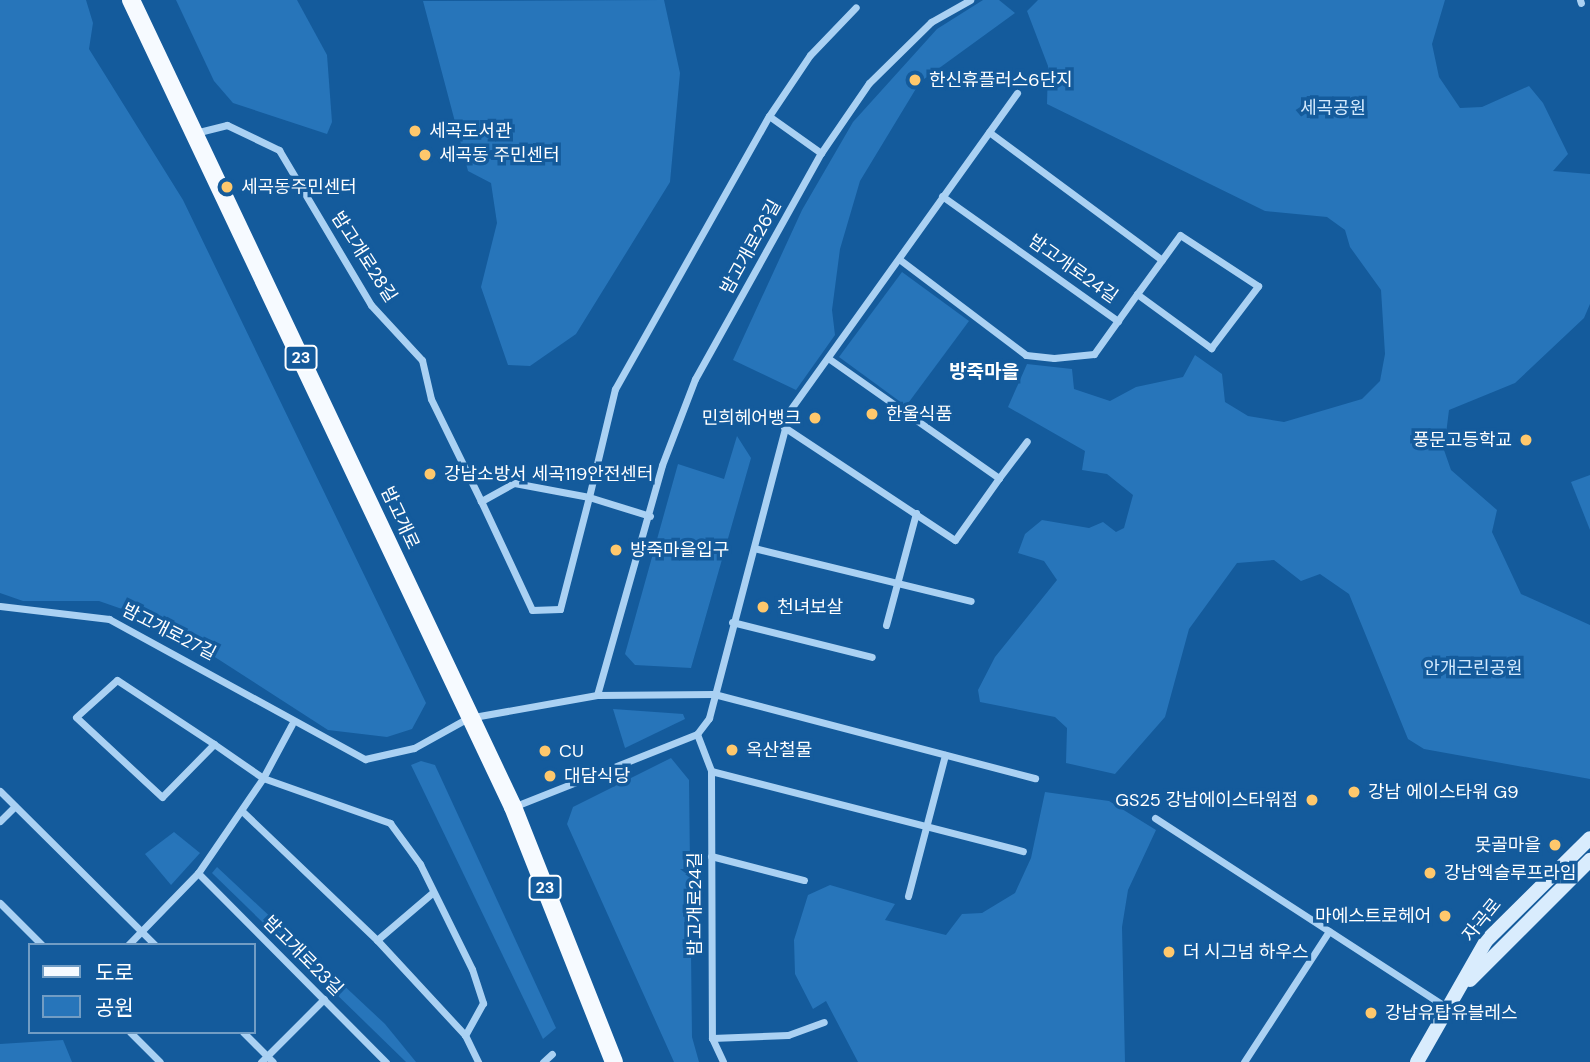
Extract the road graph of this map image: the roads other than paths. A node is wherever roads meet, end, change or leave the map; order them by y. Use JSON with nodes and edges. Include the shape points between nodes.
{"nodes":[{"id":1,"x":131,"y":0,"type":"edge"},
{"id":2,"x":970,"y":0,"type":"edge"},
{"id":3,"x":856,"y":6,"type":"dead end"},
{"id":4,"x":1017,"y":93,"type":"dead end"},
{"id":5,"x":769,"y":116,"type":"junction"},
{"id":6,"x":989,"y":132,"type":"junction"},
{"id":7,"x":192,"y":133,"type":"junction"},
{"id":8,"x":821,"y":153,"type":"junction"},
{"id":9,"x":942,"y":196,"type":"junction"},
{"id":10,"x":899,"y":259,"type":"junction"},
{"id":11,"x":1162,"y":260,"type":"junction"},
{"id":12,"x":1138,"y":294,"type":"junction"},
{"id":13,"x":1118,"y":321,"type":"junction"},
{"id":14,"x":828,"y":358,"type":"junction"},
{"id":15,"x":784,"y":427,"type":"junction"},
{"id":16,"x":1027,"y":441,"type":"dead end"},
{"id":17,"x":999,"y":478,"type":"junction"},
{"id":18,"x":589,"y":497,"type":"junction"},
{"id":19,"x":481,"y":501,"type":"junction"},
{"id":20,"x":916,"y":513,"type":"junction"},
{"id":21,"x":650,"y":516,"type":"junction"},
{"id":22,"x":754,"y":548,"type":"junction"},
{"id":23,"x":896,"y":584,"type":"junction"},
{"id":24,"x":971,"y":601,"type":"dead end"},
{"id":25,"x":0,"y":606,"type":"edge"},
{"id":26,"x":732,"y":622,"type":"junction"},
{"id":27,"x":886,"y":625,"type":"dead end"},
{"id":28,"x":872,"y":657,"type":"dead end"},
{"id":29,"x":714,"y":694,"type":"junction"},
{"id":30,"x":597,"y":695,"type":"junction"},
{"id":31,"x":468,"y":718,"type":"junction"},
{"id":32,"x":292,"y":724,"type":"junction"},
{"id":33,"x":697,"y":734,"type":"junction"},
{"id":34,"x":214,"y":744,"type":"junction"},
{"id":35,"x":945,"y":755,"type":"junction"},
{"id":36,"x":710,"y":771,"type":"junction"},
{"id":37,"x":263,"y":778,"type":"junction"},
{"id":38,"x":1035,"y":778,"type":"dead end"},
{"id":39,"x":0,"y":791,"type":"edge"},
{"id":40,"x":15,"y":806,"type":"junction"},
{"id":41,"x":513,"y":807,"type":"junction"},
{"id":42,"x":242,"y":811,"type":"junction"},
{"id":43,"x":1155,"y":818,"type":"dead end"},
{"id":44,"x":0,"y":821,"type":"edge"},
{"id":45,"x":925,"y":826,"type":"junction"},
{"id":46,"x":1590,"y":838,"type":"edge"},
{"id":47,"x":1023,"y":851,"type":"dead end"},
{"id":48,"x":710,"y":856,"type":"junction"},
{"id":49,"x":1590,"y":860,"type":"edge"},
{"id":50,"x":198,"y":873,"type":"junction"},
{"id":51,"x":804,"y":880,"type":"dead end"},
{"id":52,"x":432,"y":893,"type":"junction"},
{"id":53,"x":908,"y":896,"type":"dead end"},
{"id":54,"x":0,"y":903,"type":"edge"},
{"id":55,"x":141,"y":931,"type":"junction"},
{"id":56,"x":1329,"y":932,"type":"junction"},
{"id":57,"x":377,"y":940,"type":"junction"},
{"id":58,"x":40,"y":943,"type":"edge"},
{"id":59,"x":130,"y":943,"type":"edge"},
{"id":60,"x":153,"y":943,"type":"edge"},
{"id":61,"x":324,"y":999,"type":"junction"},
{"id":62,"x":1447,"y":1007,"type":"junction"},
{"id":63,"x":824,"y":1023,"type":"dead end"},
{"id":64,"x":132,"y":1034,"type":"edge"},
{"id":65,"x":245,"y":1034,"type":"edge"},
{"id":66,"x":465,"y":1035,"type":"junction"},
{"id":67,"x":712,"y":1038,"type":"junction"},
{"id":68,"x":552,"y":1054,"type":"dead end"},
{"id":69,"x":267,"y":1060,"type":"edge"},
{"id":70,"x":160,"y":1062,"type":"edge"},
{"id":71,"x":386,"y":1062,"type":"edge"},
{"id":72,"x":478,"y":1062,"type":"edge"},
{"id":73,"x":544,"y":1062,"type":"edge"},
{"id":74,"x":614,"y":1062,"type":"edge"},
{"id":75,"x":723,"y":1062,"type":"edge"},
{"id":76,"x":1244,"y":1062,"type":"edge"},
{"id":77,"x":1417,"y":1062,"type":"edge"}],
"edges":[{"from":1,"to":7,"type":"main road","name":"밤고개로","number":"23"},
{"from":2,"to":8,"type":"street","name":"밤고개로26길","via":[[931,22],[869,83]]},
{"from":3,"to":5,"type":"street","via":[[810,55]]},
{"from":4,"to":6,"type":"street"},
{"from":5,"to":8,"type":"street"},
{"from":5,"to":18,"type":"street","via":[[615,388]]},
{"from":6,"to":9,"type":"street"},
{"from":6,"to":11,"type":"street"},
{"from":7,"to":19,"type":"street","name":"밤고개로28길","via":[[227,125],[279,150],[372,305],[422,359],[431,398]]},
{"from":7,"to":31,"type":"main road","name":"밤고개로","number":"23"},
{"from":8,"to":21,"type":"street","name":"밤고개로26길","via":[[695,379]]},
{"from":9,"to":10,"type":"street"},
{"from":9,"to":13,"type":"street","name":"밤고개로24길"},
{"from":10,"to":13,"type":"street","via":[[1026,355],[1086,358]]},
{"from":10,"to":14,"type":"street"},
{"from":11,"to":12,"type":"street"},
{"from":11,"to":12,"type":"street","name":"밤고개로24길","via":[[1180,236],[1258,286],[1211,348]]},
{"from":12,"to":13,"type":"street","name":"밤고개로24길"},
{"from":14,"to":15,"type":"street"},
{"from":14,"to":17,"type":"street"},
{"from":15,"to":20,"type":"street"},
{"from":15,"to":22,"type":"street"},
{"from":16,"to":17,"type":"street"},
{"from":17,"to":20,"type":"street","via":[[955,540]]},
{"from":18,"to":19,"type":"street","via":[[514,483]]},
{"from":18,"to":19,"type":"street","via":[[560,609],[532,610]]},
{"from":18,"to":21,"type":"street"},
{"from":20,"to":23,"type":"street"},
{"from":21,"to":30,"type":"street","name":"밤고개로26길"},
{"from":22,"to":23,"type":"street"},
{"from":22,"to":26,"type":"street"},
{"from":23,"to":24,"type":"street"},
{"from":23,"to":27,"type":"street"},
{"from":25,"to":32,"type":"street","name":"밤고개로27길","via":[[18,612],[109,619],[215,673]]},
{"from":26,"to":28,"type":"street"},
{"from":26,"to":29,"type":"street"},
{"from":29,"to":30,"type":"street"},
{"from":29,"to":33,"type":"street"},
{"from":29,"to":35,"type":"street"},
{"from":30,"to":31,"type":"street"},
{"from":31,"to":32,"type":"street","name":"밤고개로27길","via":[[414,748],[365,759]]},
{"from":31,"to":41,"type":"main road","name":"밤고개로","number":"23"},
{"from":32,"to":37,"type":"street"},
{"from":33,"to":36,"type":"street","name":"밤고개로24길"},
{"from":33,"to":41,"type":"street"},
{"from":34,"to":34,"type":"street","via":[[117,680],[76,717],[162,797]]},
{"from":34,"to":37,"type":"street"},
{"from":35,"to":38,"type":"street"},
{"from":35,"to":45,"type":"street"},
{"from":36,"to":45,"type":"street"},
{"from":36,"to":48,"type":"street","name":"밤고개로24길"},
{"from":37,"to":42,"type":"street"},
{"from":37,"to":52,"type":"street","via":[[390,823]]},
{"from":39,"to":40,"type":"street"},
{"from":40,"to":44,"type":"street"},
{"from":40,"to":55,"type":"street"},
{"from":41,"to":74,"type":"main road","name":"밤고개로","number":"23"},
{"from":42,"to":50,"type":"street"},
{"from":42,"to":57,"type":"street"},
{"from":43,"to":56,"type":"street"},
{"from":45,"to":47,"type":"street"},
{"from":45,"to":53,"type":"street"},
{"from":46,"to":62,"type":"main road","name":"자곡로","via":[[1486,941]]},
{"from":48,"to":51,"type":"street"},
{"from":48,"to":67,"type":"street","name":"밤고개로24길"},
{"from":49,"to":62,"type":"main road","name":"자곡로"},
{"from":50,"to":55,"type":"street"},
{"from":50,"to":61,"type":"street","name":"밤고개로23길"},
{"from":52,"to":57,"type":"street"},
{"from":52,"to":66,"type":"street","via":[[483,1003]]},
{"from":54,"to":58,"type":"street"},
{"from":55,"to":59,"type":"street"},
{"from":55,"to":60,"type":"street"},
{"from":56,"to":62,"type":"street"},
{"from":56,"to":76,"type":"street"},
{"from":57,"to":66,"type":"street"},
{"from":61,"to":69,"type":"street"},
{"from":61,"to":71,"type":"street","name":"밤고개로23길"},
{"from":62,"to":77,"type":"main road","name":"자곡로"},
{"from":63,"to":67,"type":"street","via":[[788,1035]]},
{"from":64,"to":70,"type":"street"},
{"from":65,"to":69,"type":"street"},
{"from":66,"to":72,"type":"street"},
{"from":67,"to":75,"type":"street","name":"밤고개로24길"},
{"from":68,"to":73,"type":"street"}]}
